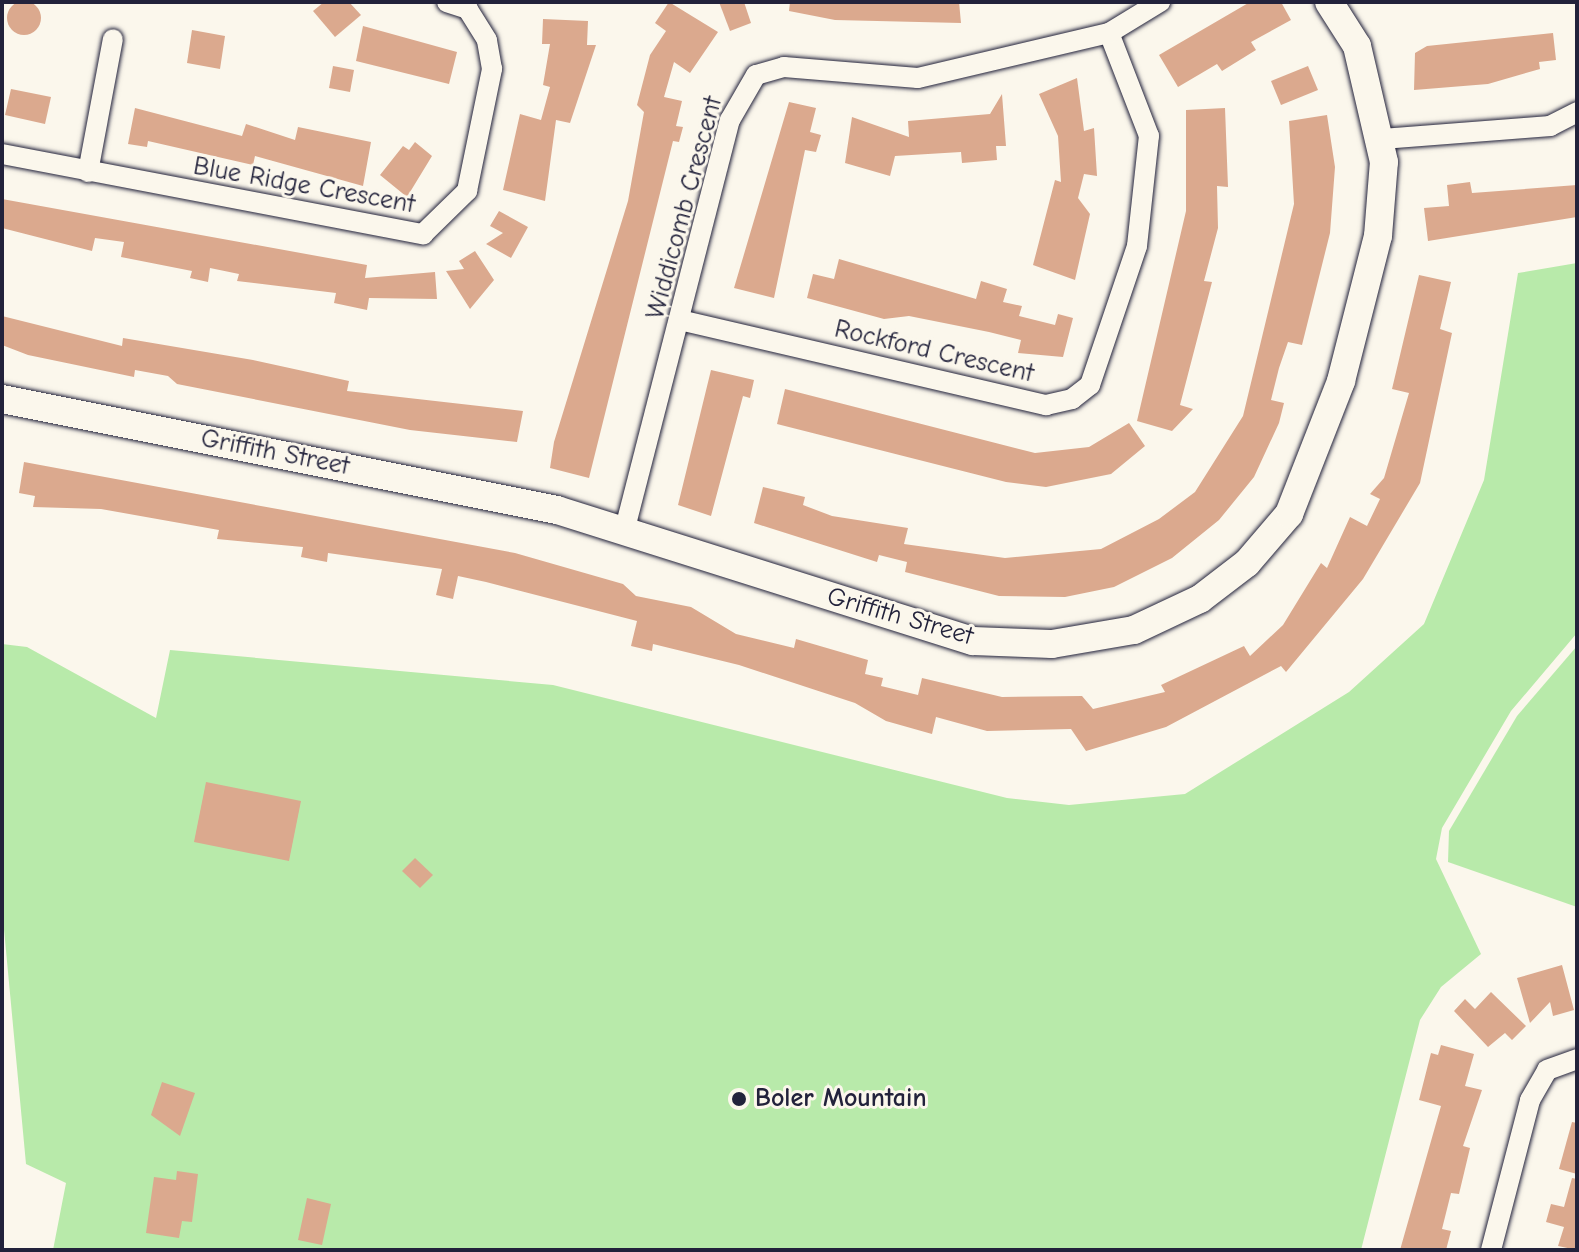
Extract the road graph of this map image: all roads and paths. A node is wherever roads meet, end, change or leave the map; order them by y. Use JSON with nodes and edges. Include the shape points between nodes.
{"nodes":[{"id":1,"x":447,"y":2,"type":"edge"},
{"id":2,"x":1160,"y":2,"type":"edge"},
{"id":3,"x":1329,"y":2,"type":"edge"},
{"id":4,"x":1109,"y":33,"type":"junction"},
{"id":5,"x":113,"y":39,"type":"dead end"},
{"id":6,"x":1577,"y":112,"type":"edge"},
{"id":7,"x":1382,"y":139,"type":"junction"},
{"id":8,"x":2,"y":154,"type":"edge"},
{"id":9,"x":88,"y":172,"type":"junction"},
{"id":10,"x":684,"y":321,"type":"junction"},
{"id":11,"x":2,"y":399,"type":"edge"},
{"id":12,"x":624,"y":532,"type":"junction"},
{"id":13,"x":1577,"y":1059,"type":"edge"},
{"id":14,"x":1491,"y":1250,"type":"edge"}],
"edges":[{"from":1,"to":9,"type":"street","name":"Blue Ridge Crescent","via":[[468,9],[487,40],[492,69],[467,191],[423,234]]},
{"from":2,"to":4,"type":"street","name":"Widdicomb Crescent"},
{"from":3,"to":7,"type":"street","name":"Griffith Street","via":[[1357,46]]},
{"from":4,"to":10,"type":"street","name":"Widdicomb Crescent","via":[[918,78],[784,67],[756,75],[730,120]]},
{"from":4,"to":10,"type":"street","name":"Rockford Crescent","via":[[1149,136],[1137,246],[1090,385],[1072,399],[1046,405]]},
{"from":5,"to":9,"type":"street"},
{"from":6,"to":7,"type":"street","via":[[1550,126]]},
{"from":7,"to":12,"type":"street","name":"Griffith Street","via":[[1378,236],[1316,458],[1289,514],[1247,563],[1200,599],[1134,630],[1052,644],[973,641]]},
{"from":8,"to":9,"type":"street","name":"Blue Ridge Crescent"},
{"from":10,"to":12,"type":"street","name":"Widdicomb Crescent"},
{"from":11,"to":12,"type":"street","name":"Griffith Street","via":[[557,510]]},
{"from":13,"to":14,"type":"street","via":[[1547,1070],[1530,1100]]}]}
